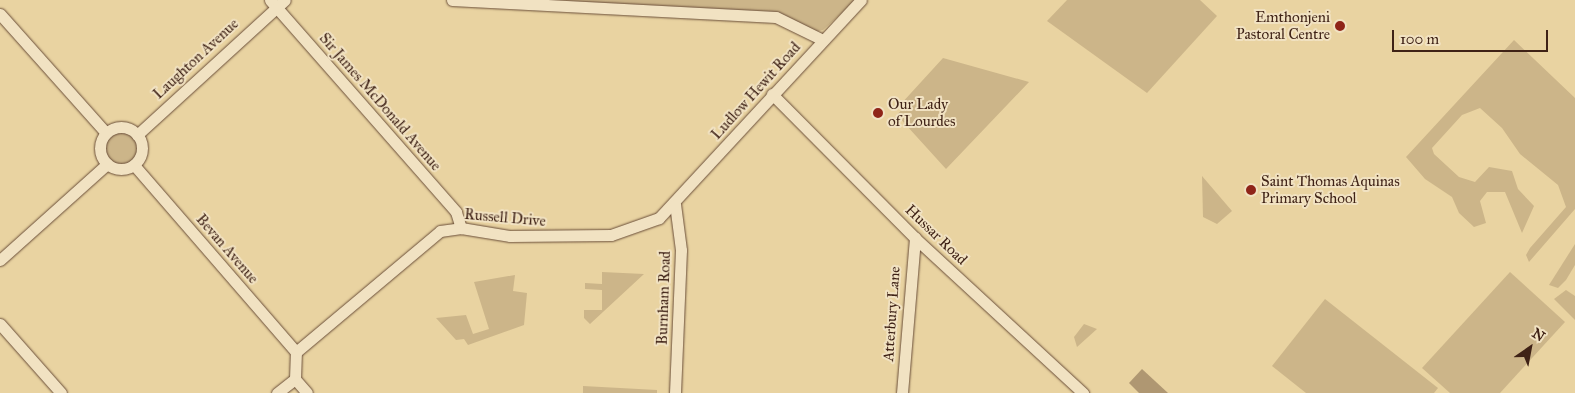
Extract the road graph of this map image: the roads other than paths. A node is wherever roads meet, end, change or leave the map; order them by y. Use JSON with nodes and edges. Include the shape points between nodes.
{"nodes":[{"id":1,"x":452,"y":0,"type":"edge"},
{"id":2,"x":861,"y":0,"type":"edge"},
{"id":3,"x":277,"y":2,"type":"edge"},
{"id":4,"x":0,"y":14,"type":"edge"},
{"id":5,"x":823,"y":40,"type":"junction"},
{"id":6,"x":772,"y":94,"type":"junction"},
{"id":7,"x":106,"y":133,"type":"junction"},
{"id":8,"x":138,"y":135,"type":"junction"},
{"id":9,"x":107,"y":164,"type":"junction"},
{"id":10,"x":134,"y":165,"type":"junction"},
{"id":11,"x":675,"y":204,"type":"junction"},
{"id":12,"x":461,"y":228,"type":"junction"},
{"id":13,"x":915,"y":238,"type":"junction"},
{"id":14,"x":0,"y":260,"type":"edge"},
{"id":15,"x":0,"y":324,"type":"edge"},
{"id":16,"x":296,"y":352,"type":"junction"},
{"id":17,"x":295,"y":379,"type":"junction"},
{"id":18,"x":61,"y":393,"type":"edge"},
{"id":19,"x":277,"y":393,"type":"edge"},
{"id":20,"x":307,"y":393,"type":"edge"},
{"id":21,"x":675,"y":393,"type":"edge"},
{"id":22,"x":902,"y":393,"type":"edge"},
{"id":23,"x":1083,"y":393,"type":"edge"}],
"edges":[{"from":1,"to":5,"type":"street","via":[[776,16]]},
{"from":2,"to":5,"type":"street","name":"Ludlow Hewit Road"},
{"from":3,"to":8,"type":"street","name":"Laughton Avenue"},
{"from":3,"to":12,"type":"street","name":"Sir James McDonald Avenue","via":[[456,212]]},
{"from":4,"to":7,"type":"street"},
{"from":5,"to":6,"type":"street","name":"Ludlow Hewit Road"},
{"from":6,"to":11,"type":"street","name":"Ludlow Hewit Road"},
{"from":6,"to":13,"type":"street","name":"Hussar Road"},
{"from":7,"to":8,"type":"street","via":[[122,127]]},
{"from":7,"to":9,"type":"street","via":[[99,149]]},
{"from":8,"to":10,"type":"street","via":[[142,146]]},
{"from":9,"to":10,"type":"street","via":[[115,169]]},
{"from":9,"to":14,"type":"street"},
{"from":10,"to":16,"type":"street","name":"Bevan Avenue"},
{"from":11,"to":12,"type":"street","name":"Russell Drive","via":[[644,227],[611,235],[510,236]]},
{"from":11,"to":21,"type":"street","name":"Burnham Road","via":[[681,250]]},
{"from":12,"to":16,"type":"street","name":"Russell Drive","via":[[440,231]]},
{"from":13,"to":22,"type":"street","name":"Atterbury Lane"},
{"from":13,"to":23,"type":"street","name":"Hussar Road"},
{"from":15,"to":18,"type":"street"},
{"from":16,"to":17,"type":"street"},
{"from":17,"to":19,"type":"street"},
{"from":17,"to":20,"type":"street"}]}
